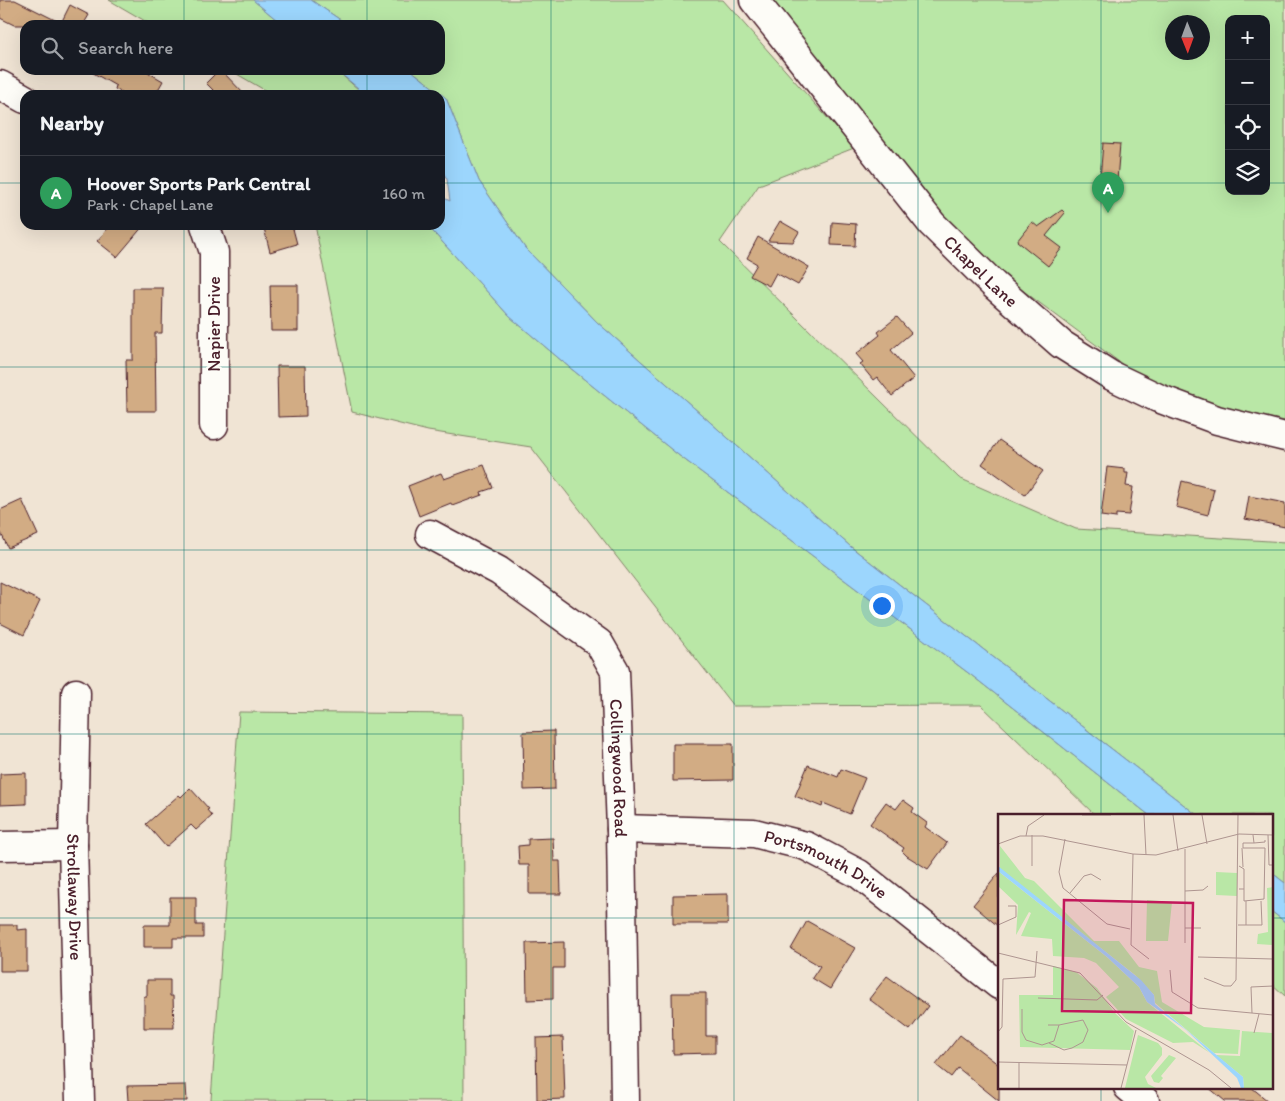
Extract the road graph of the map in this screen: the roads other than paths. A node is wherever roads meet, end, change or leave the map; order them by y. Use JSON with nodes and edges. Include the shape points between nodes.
{"nodes":[{"id":1,"x":754,"y":0,"type":"edge"},
{"id":2,"x":0,"y":85,"type":"edge"},
{"id":3,"x":20,"y":96,"type":"edge"},
{"id":4,"x":207,"y":230,"type":"edge"},
{"id":5,"x":214,"y":426,"type":"dead end"},
{"id":6,"x":1285,"y":437,"type":"edge"},
{"id":7,"x":430,"y":534,"type":"dead end"},
{"id":8,"x":76,"y":694,"type":"dead end"},
{"id":9,"x":621,"y":829,"type":"junction"},
{"id":10,"x":73,"y":845,"type":"junction"},
{"id":11,"x":0,"y":846,"type":"edge"},
{"id":12,"x":998,"y":984,"type":"edge"},
{"id":13,"x":1129,"y":1088,"type":"edge"},
{"id":14,"x":80,"y":1101,"type":"edge"},
{"id":15,"x":625,"y":1101,"type":"edge"},
{"id":16,"x":1145,"y":1101,"type":"edge"}],
"edges":[{"from":1,"to":6,"type":"street","name":"Chapel Lane","via":[[932,224],[1061,344],[1112,376],[1158,398],[1217,420]]},
{"from":2,"to":3,"type":"street"},
{"from":4,"to":5,"type":"street","name":"Napier Drive","via":[[214,252]]},
{"from":7,"to":9,"type":"street","name":"Collingwood Road","via":[[499,571],[599,643],[615,671]]},
{"from":8,"to":10,"type":"street","name":"Strollaway Drive"},
{"from":9,"to":12,"type":"street","name":"Portsmouth Drive","via":[[754,833],[806,846],[859,874]]},
{"from":9,"to":15,"type":"street","name":"Collingwood Road"},
{"from":10,"to":11,"type":"street"},
{"from":10,"to":14,"type":"street","name":"Strollaway Drive"},
{"from":13,"to":16,"type":"street"}]}
